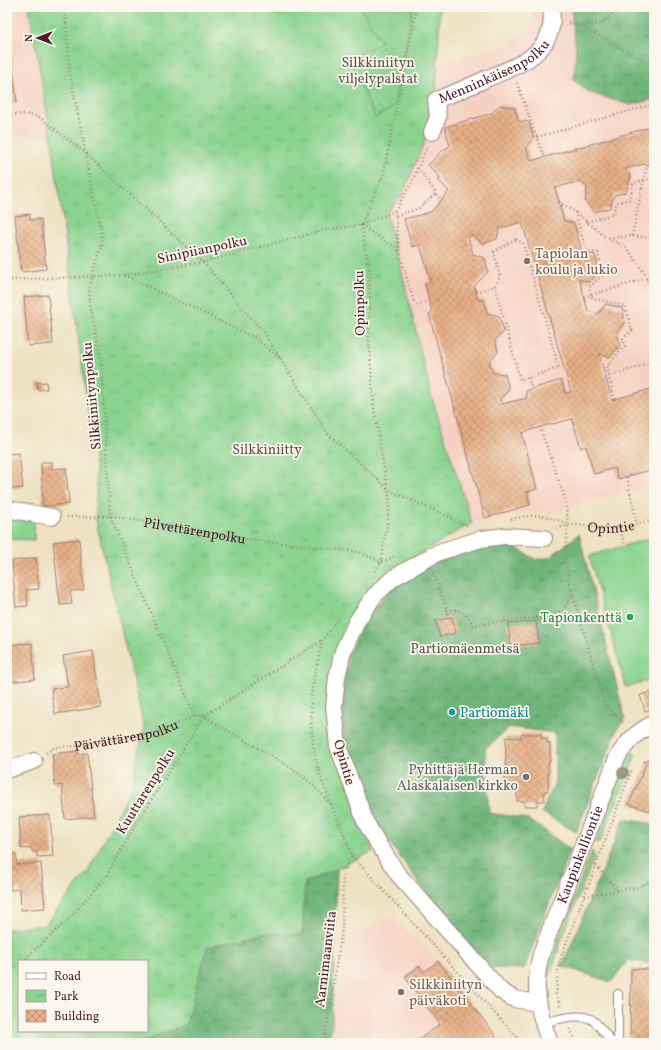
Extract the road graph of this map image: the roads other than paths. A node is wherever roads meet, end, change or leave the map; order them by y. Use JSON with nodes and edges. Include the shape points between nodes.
{"nodes":[{"id":1,"x":552,"y":12,"type":"edge"},
{"id":2,"x":432,"y":132,"type":"road end"},
{"id":3,"x":7,"y":509,"type":"edge"},
{"id":4,"x":52,"y":517,"type":"road end"},
{"id":5,"x":544,"y":538,"type":"dead end"},
{"id":6,"x":654,"y":722,"type":"edge"},
{"id":7,"x":34,"y":761,"type":"dead end"},
{"id":8,"x":7,"y":770,"type":"edge"},
{"id":9,"x":618,"y":994,"type":"dead end"},
{"id":10,"x":537,"y":1003,"type":"junction"},
{"id":11,"x":543,"y":1024,"type":"junction"},
{"id":12,"x":550,"y":1043,"type":"edge"},
{"id":13,"x":612,"y":1043,"type":"edge"},
{"id":14,"x":618,"y":1043,"type":"edge"}],
"edges":[{"from":1,"to":2,"type":"street","name":"Menninkäisenpolku","via":[[551,30],[543,46],[531,57],[436,100],[438,117]]},
{"from":3,"to":4,"type":"street"},
{"from":5,"to":10,"type":"street","name":"Opintie","via":[[504,536],[481,539],[439,552],[393,578],[374,596],[357,621],[343,651],[334,707],[338,746],[365,821],[397,873],[501,991],[514,999]]},
{"from":6,"to":10,"type":"street","name":"Kaupinkalliontie","via":[[635,734],[617,758],[542,951],[536,980]]},
{"from":7,"to":8,"type":"street"},
{"from":9,"to":14,"type":"lane"},
{"from":10,"to":11,"type":"street"},
{"from":11,"to":12,"type":"street"},
{"from":11,"to":13,"type":"lane","via":[[564,1017],[577,1016],[593,1020]]}]}
